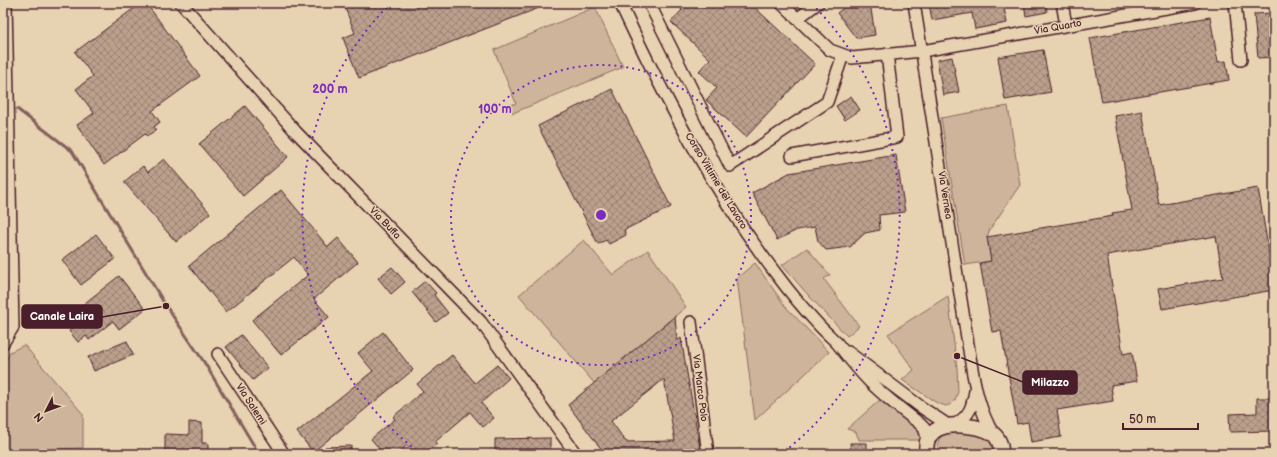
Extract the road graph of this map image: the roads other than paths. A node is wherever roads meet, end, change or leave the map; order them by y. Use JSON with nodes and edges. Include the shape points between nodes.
{"nodes":[{"id":1,"x":6,"y":3,"type":"edge"},
{"id":2,"x":181,"y":3,"type":"edge"},
{"id":3,"x":620,"y":3,"type":"edge"},
{"id":4,"x":649,"y":3,"type":"edge"},
{"id":5,"x":781,"y":3,"type":"edge"},
{"id":6,"x":818,"y":3,"type":"edge"},
{"id":7,"x":914,"y":3,"type":"edge"},
{"id":8,"x":1062,"y":3,"type":"edge"},
{"id":9,"x":1195,"y":3,"type":"edge"},
{"id":10,"x":1235,"y":3,"type":"edge"},
{"id":11,"x":797,"y":19,"type":"junction"},
{"id":12,"x":1066,"y":26,"type":"junction"},
{"id":13,"x":5,"y":36,"type":"edge"},
{"id":14,"x":922,"y":51,"type":"junction"},
{"id":15,"x":888,"y":54,"type":"junction"},
{"id":16,"x":843,"y":55,"type":"junction"},
{"id":17,"x":1241,"y":60,"type":"dead end"},
{"id":18,"x":792,"y":156,"type":"dead end"},
{"id":19,"x":691,"y":322,"type":"dead end"},
{"id":20,"x":3,"y":343,"type":"edge"},
{"id":21,"x":836,"y":343,"type":"junction"},
{"id":22,"x":218,"y":354,"type":"dead end"},
{"id":23,"x":975,"y":386,"type":"junction"},
{"id":24,"x":952,"y":425,"type":"junction"},
{"id":25,"x":995,"y":436,"type":"junction"},
{"id":26,"x":926,"y":450,"type":"edge"},
{"id":27,"x":284,"y":454,"type":"edge"},
{"id":28,"x":576,"y":454,"type":"edge"},
{"id":29,"x":708,"y":454,"type":"edge"},
{"id":30,"x":1000,"y":454,"type":"edge"},
{"id":31,"x":1012,"y":454,"type":"edge"}],
"edges":[{"from":1,"to":13,"type":"street"},
{"from":2,"to":28,"type":"street","name":"Via Buffa","via":[[296,132],[481,322]]},
{"from":3,"to":21,"type":"street","name":"Corso Vittime del Lavoro","via":[[676,115],[740,223],[777,275]]},
{"from":4,"to":16,"type":"street","via":[[730,166],[827,102]]},
{"from":5,"to":11,"type":"street"},
{"from":6,"to":11,"type":"street"},
{"from":7,"to":14,"type":"street","name":"Via Vernea"},
{"from":8,"to":12,"type":"street"},
{"from":9,"to":12,"type":"street","name":"Via Quarto"},
{"from":10,"to":17,"type":"street"},
{"from":11,"to":16,"type":"street","via":[[830,50]]},
{"from":12,"to":14,"type":"street","name":"Via Quarto"},
{"from":13,"to":20,"type":"street","via":[[13,327]]},
{"from":14,"to":15,"type":"street","name":"Via Quarto"},
{"from":14,"to":23,"type":"street","name":"Via Vernea"},
{"from":15,"to":16,"type":"street","name":"Via Quarto","via":[[852,58]]},
{"from":15,"to":18,"type":"street","via":[[897,137]]},
{"from":19,"to":29,"type":"street","name":"Via Marco Polo"},
{"from":21,"to":24,"type":"street","via":[[921,407]]},
{"from":21,"to":26,"type":"street","via":[[871,383],[924,428]]},
{"from":22,"to":27,"type":"street","name":"Via Salemi"},
{"from":23,"to":24,"type":"street","via":[[969,413],[964,419]]},
{"from":23,"to":25,"type":"street","via":[[986,422]]},
{"from":24,"to":25,"type":"main road","via":[[981,428]]},
{"from":24,"to":26,"type":"main road","via":[[934,432]]},
{"from":25,"to":30,"type":"main road","via":[[1001,449]]},
{"from":25,"to":31,"type":"main road"}]}
